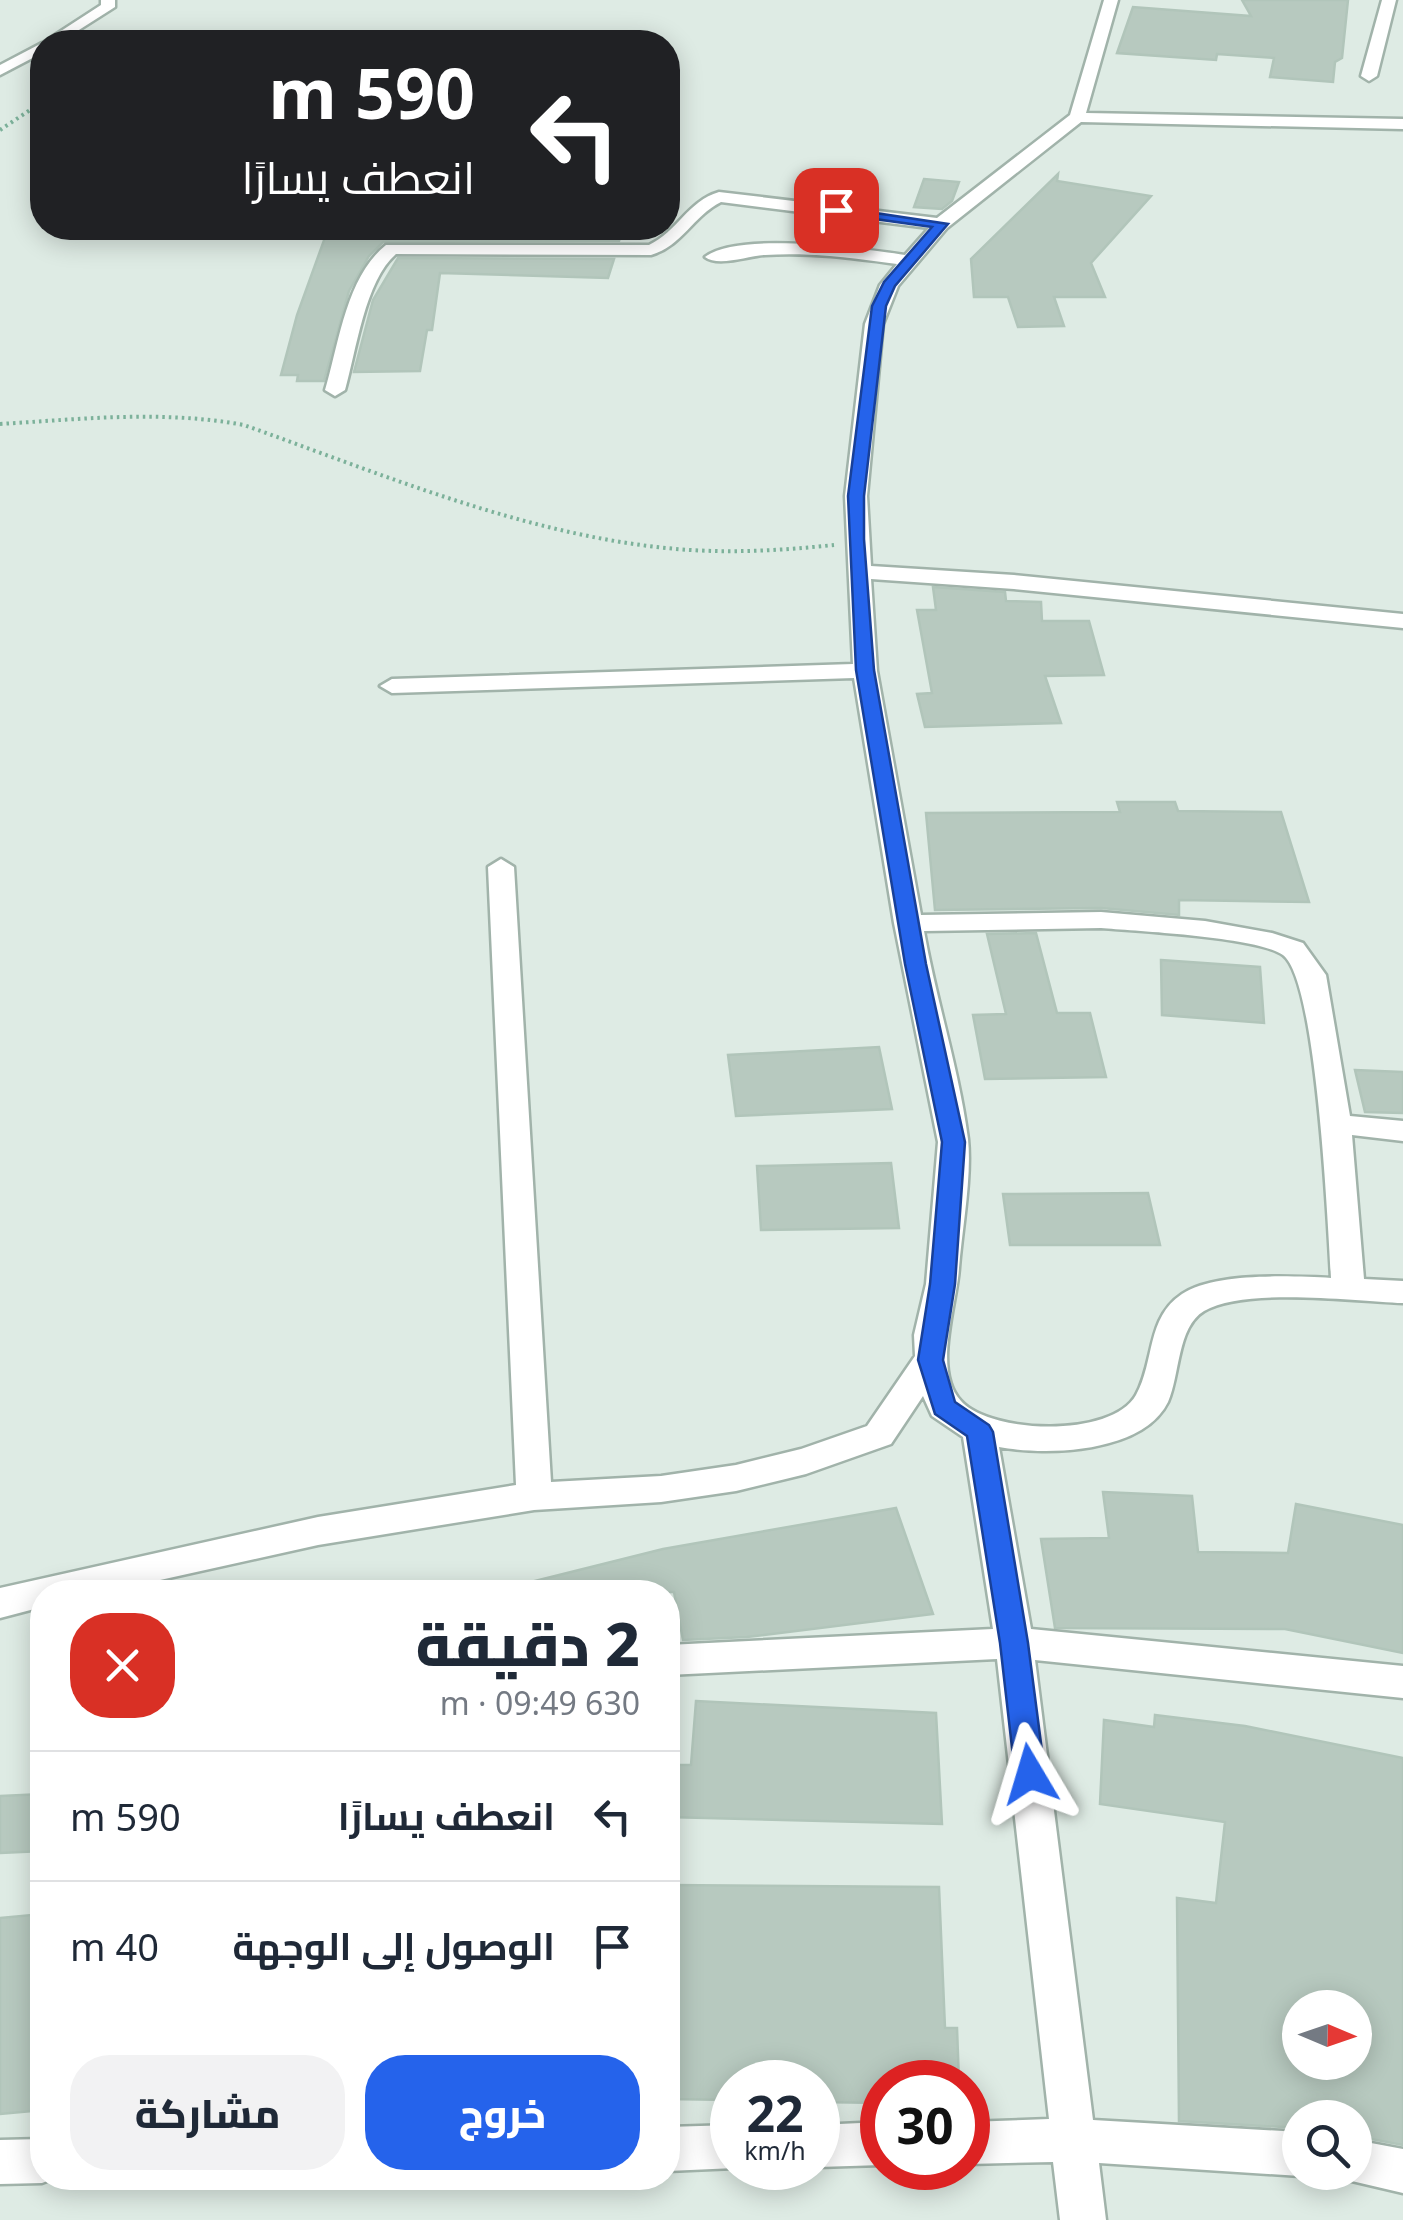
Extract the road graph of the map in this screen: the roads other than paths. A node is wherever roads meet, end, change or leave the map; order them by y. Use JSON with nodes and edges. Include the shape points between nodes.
{"nodes":[{"id":1,"x":108,"y":0,"type":"edge"},
{"id":2,"x":1112,"y":0,"type":"edge"},
{"id":3,"x":1389,"y":0,"type":"edge"},
{"id":4,"x":70,"y":30,"type":"edge"},
{"id":5,"x":30,"y":54,"type":"edge"},
{"id":6,"x":0,"y":71,"type":"edge"},
{"id":7,"x":1369,"y":76,"type":"dead end"},
{"id":8,"x":1077,"y":117,"type":"junction"},
{"id":9,"x":1403,"y":124,"type":"edge"},
{"id":10,"x":942,"y":224,"type":"junction"},
{"id":11,"x":680,"y":229,"type":"edge"},
{"id":12,"x":669,"y":240,"type":"edge"},
{"id":13,"x":714,"y":258,"type":"dead end"},
{"id":14,"x":909,"y":260,"type":"junction"},
{"id":15,"x":336,"y":390,"type":"dead end"},
{"id":16,"x":858,"y":572,"type":"junction"},
{"id":17,"x":1403,"y":621,"type":"edge"},
{"id":18,"x":865,"y":670,"type":"junction"},
{"id":19,"x":392,"y":686,"type":"dead end"},
{"id":20,"x":500,"y":867,"type":"dead end"},
{"id":21,"x":908,"y":924,"type":"junction"},
{"id":22,"x":1336,"y":1124,"type":"junction"},
{"id":23,"x":1403,"y":1131,"type":"edge"},
{"id":24,"x":1348,"y":1287,"type":"junction"},
{"id":25,"x":1403,"y":1292,"type":"edge"},
{"id":26,"x":930,"y":1360,"type":"junction"},
{"id":27,"x":980,"y":1432,"type":"junction"},
{"id":28,"x":534,"y":1496,"type":"junction"},
{"id":29,"x":102,"y":1580,"type":"edge"},
{"id":30,"x":30,"y":1596,"type":"edge"},
{"id":31,"x":0,"y":1603,"type":"edge"},
{"id":32,"x":1014,"y":1643,"type":"junction"},
{"id":33,"x":680,"y":1659,"type":"edge"},
{"id":34,"x":1403,"y":1682,"type":"edge"},
{"id":35,"x":1073,"y":2140,"type":"junction"},
{"id":36,"x":990,"y":2142,"type":"edge"},
{"id":37,"x":710,"y":2148,"type":"edge"},
{"id":38,"x":680,"y":2149,"type":"edge"},
{"id":39,"x":1282,"y":2153,"type":"edge"},
{"id":40,"x":30,"y":2161,"type":"edge"},
{"id":41,"x":0,"y":2162,"type":"edge"},
{"id":42,"x":1372,"y":2165,"type":"edge"},
{"id":43,"x":1403,"y":2171,"type":"edge"},
{"id":44,"x":1082,"y":2220,"type":"edge"}],
"edges":[{"from":1,"to":4,"type":"street","via":[[108,8]]},
{"from":2,"to":8,"type":"street"},
{"from":3,"to":7,"type":"street"},
{"from":5,"to":6,"type":"street"},
{"from":8,"to":9,"type":"street"},
{"from":8,"to":10,"type":"street"},
{"from":10,"to":11,"type":"street","via":[[719,197]]},
{"from":10,"to":14,"type":"street"},
{"from":12,"to":15,"type":"street","via":[[651,250],[392,249],[380,255],[366,286]]},
{"from":13,"to":14,"type":"street","via":[[795,246]]},
{"from":14,"to":16,"type":"street","via":[[888,285],[874,324],[856,496]]},
{"from":16,"to":17,"type":"street"},
{"from":16,"to":18,"type":"street"},
{"from":18,"to":19,"type":"street"},
{"from":18,"to":21,"type":"street"},
{"from":20,"to":28,"type":"street"},
{"from":21,"to":22,"type":"street","via":[[1101,920],[1205,929],[1293,949],[1312,974]]},
{"from":21,"to":26,"type":"street","via":[[953,1142]]},
{"from":22,"to":23,"type":"street"},
{"from":22,"to":24,"type":"street"},
{"from":24,"to":25,"type":"street"},
{"from":24,"to":27,"type":"street","via":[[1264,1286],[1196,1300],[1170,1327],[1152,1399],[1120,1425],[1030,1440]]},
{"from":26,"to":27,"type":"street","via":[[944,1408]]},
{"from":26,"to":28,"type":"street","via":[[880,1435],[842,1450],[736,1478]]},
{"from":27,"to":32,"type":"street"},
{"from":28,"to":29,"type":"street","via":[[318,1532]]},
{"from":30,"to":31,"type":"street"},
{"from":32,"to":33,"type":"street"},
{"from":32,"to":34,"type":"street"},
{"from":32,"to":35,"type":"street"},
{"from":35,"to":36,"type":"street"},
{"from":35,"to":39,"type":"street"},
{"from":35,"to":44,"type":"street"},
{"from":37,"to":38,"type":"street"},
{"from":40,"to":41,"type":"street"},
{"from":42,"to":43,"type":"street"}]}
